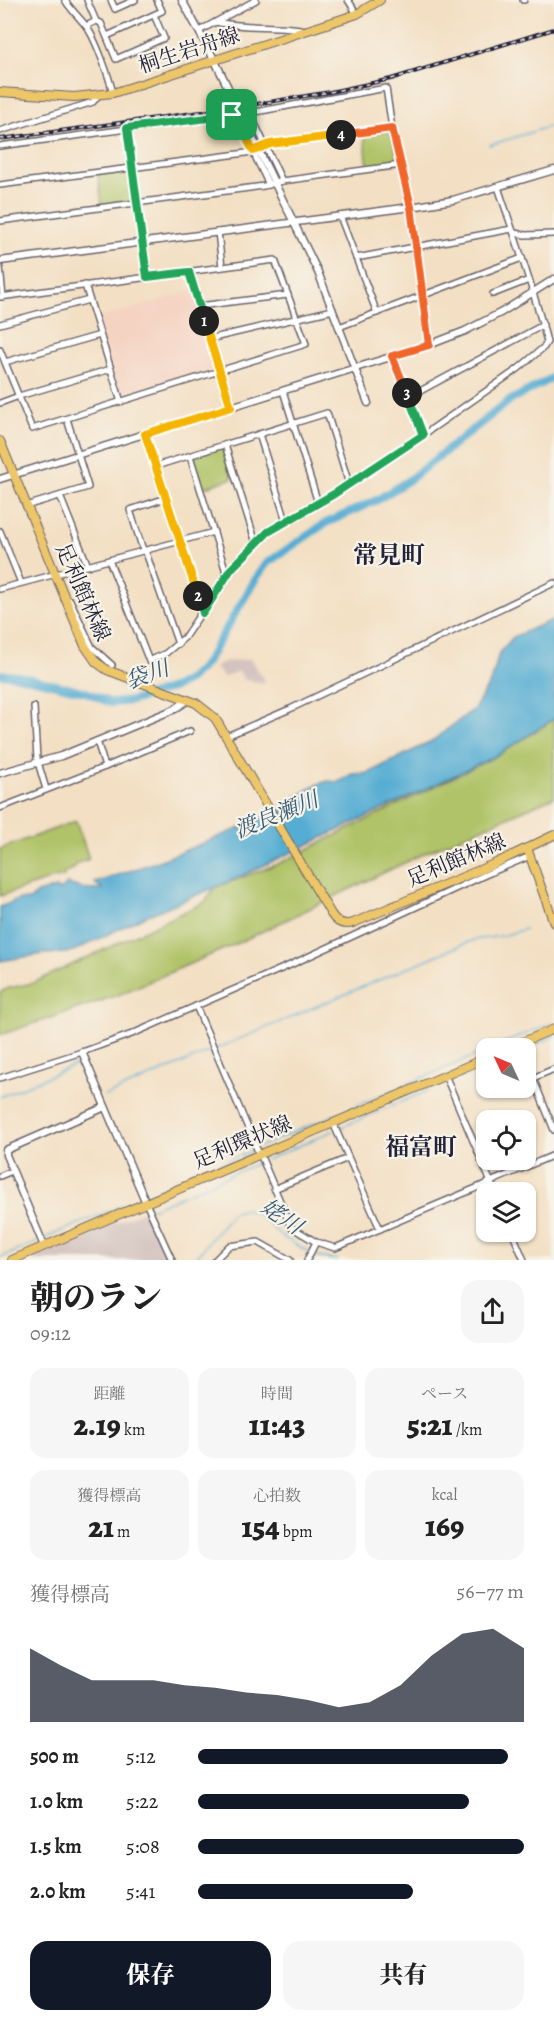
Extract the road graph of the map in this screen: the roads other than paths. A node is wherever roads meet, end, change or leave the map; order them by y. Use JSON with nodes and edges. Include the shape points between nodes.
{"nodes":[{"id":1,"x":65,"y":0,"type":"edge"},
{"id":2,"x":87,"y":0,"type":"edge"},
{"id":3,"x":111,"y":0,"type":"edge"},
{"id":4,"x":135,"y":0,"type":"edge"},
{"id":5,"x":157,"y":0,"type":"edge"},
{"id":6,"x":182,"y":0,"type":"edge"},
{"id":7,"x":256,"y":0,"type":"edge"},
{"id":8,"x":348,"y":0,"type":"edge"},
{"id":9,"x":380,"y":0,"type":"edge"},
{"id":10,"x":357,"y":14,"type":"junction"},
{"id":11,"x":154,"y":15,"type":"junction"},
{"id":12,"x":96,"y":21,"type":"junction"},
{"id":13,"x":216,"y":22,"type":"junction"},
{"id":14,"x":86,"y":26,"type":"junction"},
{"id":15,"x":308,"y":30,"type":"junction"},
{"id":16,"x":199,"y":31,"type":"junction"},
{"id":17,"x":107,"y":36,"type":"junction"},
{"id":18,"x":215,"y":61,"type":"junction"},
{"id":19,"x":0,"y":92,"type":"edge"},
{"id":20,"x":113,"y":93,"type":"junction"},
{"id":21,"x":98,"y":96,"type":"junction"},
{"id":22,"x":127,"y":128,"type":"junction"},
{"id":23,"x":392,"y":128,"type":"junction"},
{"id":24,"x":0,"y":131,"type":"edge"},
{"id":25,"x":0,"y":146,"type":"edge"},
{"id":26,"x":259,"y":149,"type":"junction"},
{"id":27,"x":401,"y":165,"type":"junction"},
{"id":28,"x":132,"y":167,"type":"junction"},
{"id":29,"x":554,"y":170,"type":"edge"},
{"id":30,"x":276,"y":183,"type":"junction"},
{"id":31,"x":0,"y":185,"type":"edge"},
{"id":32,"x":498,"y":187,"type":"junction"},
{"id":33,"x":137,"y":203,"type":"junction"},
{"id":34,"x":411,"y":207,"type":"junction"},
{"id":35,"x":340,"y":216,"type":"junction"},
{"id":36,"x":0,"y":221,"type":"edge"},
{"id":37,"x":295,"y":222,"type":"junction"},
{"id":38,"x":514,"y":231,"type":"junction"},
{"id":39,"x":219,"y":232,"type":"junction"},
{"id":40,"x":554,"y":234,"type":"edge"},
{"id":41,"x":142,"y":242,"type":"junction"},
{"id":42,"x":415,"y":246,"type":"junction"},
{"id":43,"x":356,"y":258,"type":"junction"},
{"id":44,"x":522,"y":258,"type":"junction"},
{"id":45,"x":0,"y":261,"type":"edge"},
{"id":46,"x":0,"y":267,"type":"edge"},
{"id":47,"x":222,"y":267,"type":"junction"},
{"id":48,"x":189,"y":272,"type":"junction"},
{"id":49,"x":147,"y":277,"type":"junction"},
{"id":50,"x":554,"y":279,"type":"edge"},
{"id":51,"x":529,"y":280,"type":"junction"},
{"id":52,"x":85,"y":285,"type":"junction"},
{"id":53,"x":533,"y":293,"type":"junction"},
{"id":54,"x":493,"y":294,"type":"dead end"},
{"id":55,"x":288,"y":295,"type":"junction"},
{"id":56,"x":422,"y":296,"type":"junction"},
{"id":57,"x":2,"y":297,"type":"edge"},
{"id":58,"x":89,"y":300,"type":"junction"},
{"id":59,"x":199,"y":306,"type":"junction"},
{"id":60,"x":333,"y":310,"type":"junction"},
{"id":61,"x":376,"y":313,"type":"junction"},
{"id":62,"x":296,"y":318,"type":"junction"},
{"id":63,"x":0,"y":324,"type":"edge"},
{"id":64,"x":543,"y":325,"type":"junction"},
{"id":65,"x":339,"y":327,"type":"junction"},
{"id":66,"x":100,"y":334,"type":"junction"},
{"id":67,"x":209,"y":339,"type":"junction"},
{"id":68,"x":429,"y":345,"type":"junction"},
{"id":69,"x":0,"y":350,"type":"edge"},
{"id":70,"x":392,"y":356,"type":"junction"},
{"id":71,"x":5,"y":362,"type":"junction"},
{"id":72,"x":355,"y":368,"type":"junction"},
{"id":73,"x":111,"y":369,"type":"junction"},
{"id":74,"x":219,"y":371,"type":"junction"},
{"id":75,"x":283,"y":391,"type":"junction"},
{"id":76,"x":19,"y":396,"type":"junction"},
{"id":77,"x":409,"y":397,"type":"junction"},
{"id":78,"x":121,"y":402,"type":"junction"},
{"id":79,"x":0,"y":403,"type":"edge"},
{"id":80,"x":368,"y":403,"type":"dead end"},
{"id":81,"x":231,"y":407,"type":"junction"},
{"id":82,"x":67,"y":418,"type":"junction"},
{"id":83,"x":293,"y":423,"type":"junction"},
{"id":84,"x":145,"y":434,"type":"junction"},
{"id":85,"x":259,"y":434,"type":"junction"},
{"id":86,"x":423,"y":435,"type":"junction"},
{"id":87,"x":0,"y":441,"type":"edge"},
{"id":88,"x":225,"y":445,"type":"junction"},
{"id":89,"x":78,"y":455,"type":"junction"},
{"id":90,"x":190,"y":456,"type":"junction"},
{"id":91,"x":156,"y":466,"type":"junction"},
{"id":92,"x":14,"y":475,"type":"junction"},
{"id":93,"x":0,"y":479,"type":"edge"},
{"id":94,"x":349,"y":484,"type":"junction"},
{"id":95,"x":60,"y":496,"type":"junction"},
{"id":96,"x":166,"y":498,"type":"junction"},
{"id":97,"x":318,"y":503,"type":"junction"},
{"id":98,"x":26,"y":506,"type":"junction"},
{"id":99,"x":285,"y":521,"type":"junction"},
{"id":100,"x":0,"y":531,"type":"edge"},
{"id":101,"x":214,"y":532,"type":"junction"},
{"id":102,"x":180,"y":541,"type":"junction"},
{"id":103,"x":256,"y":543,"type":"junction"},
{"id":104,"x":7,"y":549,"type":"junction"},
{"id":105,"x":144,"y":550,"type":"junction"},
{"id":106,"x":0,"y":551,"type":"edge"},
{"id":107,"x":109,"y":560,"type":"junction"},
{"id":108,"x":88,"y":566,"type":"junction"},
{"id":109,"x":54,"y":574,"type":"junction"},
{"id":110,"x":227,"y":575,"type":"junction"},
{"id":111,"x":21,"y":583,"type":"junction"},
{"id":112,"x":554,"y":583,"type":"edge"},
{"id":113,"x":0,"y":589,"type":"edge"},
{"id":114,"x":64,"y":600,"type":"junction"},
{"id":115,"x":203,"y":613,"type":"junction"},
{"id":116,"x":178,"y":644,"type":"junction"},
{"id":117,"x":112,"y":665,"type":"dead end"},
{"id":118,"x":187,"y":700,"type":"junction"},
{"id":119,"x":34,"y":707,"type":"dead end"},
{"id":120,"x":190,"y":731,"type":"dead end"},
{"id":121,"x":229,"y":739,"type":"junction"},
{"id":122,"x":97,"y":741,"type":"junction"},
{"id":123,"x":38,"y":763,"type":"junction"},
{"id":124,"x":105,"y":767,"type":"junction"},
{"id":125,"x":0,"y":773,"type":"edge"},
{"id":126,"x":46,"y":789,"type":"junction"},
{"id":127,"x":0,"y":808,"type":"edge"},
{"id":128,"x":554,"y":835,"type":"edge"},
{"id":129,"x":529,"y":852,"type":"junction"},
{"id":130,"x":554,"y":923,"type":"edge"},
{"id":131,"x":196,"y":1006,"type":"junction"},
{"id":132,"x":554,"y":1029,"type":"edge"},
{"id":133,"x":532,"y":1038,"type":"edge"},
{"id":134,"x":82,"y":1052,"type":"junction"},
{"id":135,"x":476,"y":1062,"type":"edge"},
{"id":136,"x":554,"y":1069,"type":"edge"},
{"id":137,"x":445,"y":1075,"type":"junction"},
{"id":138,"x":0,"y":1078,"type":"edge"},
{"id":139,"x":105,"y":1107,"type":"junction"},
{"id":140,"x":333,"y":1123,"type":"junction"},
{"id":141,"x":554,"y":1130,"type":"edge"},
{"id":142,"x":259,"y":1154,"type":"junction"},
{"id":143,"x":554,"y":1155,"type":"edge"},
{"id":144,"x":348,"y":1158,"type":"junction"},
{"id":145,"x":12,"y":1171,"type":"junction"},
{"id":146,"x":0,"y":1176,"type":"edge"},
{"id":147,"x":490,"y":1181,"type":"junction"},
{"id":148,"x":274,"y":1189,"type":"junction"},
{"id":149,"x":146,"y":1203,"type":"junction"},
{"id":150,"x":380,"y":1229,"type":"junction"},
{"id":151,"x":316,"y":1242,"type":"junction"},
{"id":152,"x":516,"y":1242,"type":"edge"},
{"id":153,"x":44,"y":1246,"type":"junction"},
{"id":154,"x":309,"y":1258,"type":"edge"},
{"id":155,"x":12,"y":1260,"type":"edge"},
{"id":156,"x":172,"y":1260,"type":"edge"},
{"id":157,"x":215,"y":1260,"type":"edge"},
{"id":158,"x":290,"y":1260,"type":"edge"},
{"id":159,"x":524,"y":1260,"type":"edge"}],
"edges":[{"from":1,"to":14,"type":"street"},
{"from":2,"to":12,"type":"street"},
{"from":3,"to":4,"type":"street","via":[[115,9]]},
{"from":5,"to":11,"type":"street","via":[[162,11]]},
{"from":6,"to":16,"type":"street"},
{"from":7,"to":13,"type":"street"},
{"from":8,"to":10,"type":"street"},
{"from":9,"to":10,"type":"main road","name":"桐生岩舟線"},
{"from":10,"to":15,"type":"main road","name":"桐生岩舟線"},
{"from":11,"to":17,"type":"street"},
{"from":11,"to":17,"type":"street","via":[[164,38],[116,59]]},
{"from":12,"to":14,"type":"street"},
{"from":12,"to":17,"type":"street"},
{"from":13,"to":15,"type":"street"},
{"from":13,"to":16,"type":"street"},
{"from":14,"to":20,"type":"street"},
{"from":15,"to":18,"type":"main road","name":"桐生岩舟線"},
{"from":16,"to":18,"type":"street"},
{"from":18,"to":20,"type":"main road","name":"桐生岩舟線"},
{"from":18,"to":26,"type":"street"},
{"from":19,"to":21,"type":"main road","name":"桐生岩舟線"},
{"from":20,"to":21,"type":"main road","name":"桐生岩舟線"},
{"from":21,"to":24,"type":"street","via":[[93,102]]},
{"from":22,"to":25,"type":"street"},
{"from":22,"to":26,"type":"street","via":[[232,115]]},
{"from":22,"to":28,"type":"street"},
{"from":23,"to":26,"type":"street","via":[[270,144]]},
{"from":23,"to":26,"type":"street","via":[[386,88],[250,113]]},
{"from":23,"to":27,"type":"street"},
{"from":26,"to":28,"type":"street"},
{"from":26,"to":30,"type":"street"},
{"from":27,"to":30,"type":"street"},
{"from":27,"to":34,"type":"street"},
{"from":28,"to":31,"type":"street"},
{"from":28,"to":33,"type":"street"},
{"from":29,"to":32,"type":"street"},
{"from":30,"to":33,"type":"street"},
{"from":30,"to":37,"type":"street"},
{"from":32,"to":34,"type":"street"},
{"from":32,"to":38,"type":"street"},
{"from":33,"to":36,"type":"street"},
{"from":33,"to":41,"type":"street"},
{"from":34,"to":35,"type":"street"},
{"from":34,"to":42,"type":"street"},
{"from":35,"to":37,"type":"street"},
{"from":35,"to":43,"type":"street"},
{"from":37,"to":39,"type":"street"},
{"from":37,"to":60,"type":"street"},
{"from":38,"to":40,"type":"street"},
{"from":38,"to":42,"type":"street"},
{"from":38,"to":44,"type":"street"},
{"from":39,"to":41,"type":"street"},
{"from":39,"to":47,"type":"street"},
{"from":41,"to":45,"type":"street"},
{"from":41,"to":49,"type":"street"},
{"from":42,"to":43,"type":"street"},
{"from":42,"to":56,"type":"street"},
{"from":43,"to":61,"type":"street"},
{"from":44,"to":51,"type":"street"},
{"from":44,"to":56,"type":"street"},
{"from":46,"to":57,"type":"street"},
{"from":47,"to":48,"type":"street"},
{"from":47,"to":55,"type":"street","via":[[275,260]]},
{"from":48,"to":49,"type":"street"},
{"from":48,"to":59,"type":"street"},
{"from":49,"to":52,"type":"street"},
{"from":50,"to":53,"type":"street"},
{"from":51,"to":53,"type":"street"},
{"from":51,"to":54,"type":"street"},
{"from":52,"to":57,"type":"street"},
{"from":52,"to":58,"type":"street"},
{"from":53,"to":64,"type":"street"},
{"from":53,"to":68,"type":"street","via":[[483,322]]},
{"from":55,"to":59,"type":"street"},
{"from":55,"to":62,"type":"street"},
{"from":56,"to":61,"type":"street"},
{"from":56,"to":68,"type":"street"},
{"from":58,"to":63,"type":"street"},
{"from":58,"to":66,"type":"street"},
{"from":59,"to":67,"type":"street"},
{"from":60,"to":62,"type":"street"},
{"from":60,"to":65,"type":"street"},
{"from":61,"to":65,"type":"street"},
{"from":62,"to":67,"type":"street"},
{"from":62,"to":74,"type":"street","via":[[306,344]]},
{"from":64,"to":77,"type":"street"},
{"from":64,"to":86,"type":"street","via":[[547,342],[544,347]]},
{"from":65,"to":72,"type":"street"},
{"from":66,"to":71,"type":"street"},
{"from":66,"to":73,"type":"street"},
{"from":67,"to":74,"type":"street"},
{"from":68,"to":70,"type":"street"},
{"from":69,"to":71,"type":"street"},
{"from":70,"to":72,"type":"street"},
{"from":70,"to":77,"type":"street"},
{"from":71,"to":76,"type":"street"},
{"from":72,"to":75,"type":"street"},
{"from":72,"to":80,"type":"street"},
{"from":73,"to":76,"type":"street"},
{"from":73,"to":78,"type":"street"},
{"from":74,"to":78,"type":"street"},
{"from":74,"to":81,"type":"street"},
{"from":75,"to":81,"type":"street"},
{"from":75,"to":83,"type":"street"},
{"from":76,"to":79,"type":"street"},
{"from":76,"to":82,"type":"street","via":[[32,429]]},
{"from":77,"to":86,"type":"street"},
{"from":78,"to":82,"type":"street"},
{"from":81,"to":84,"type":"street"},
{"from":82,"to":89,"type":"street"},
{"from":83,"to":85,"type":"street"},
{"from":83,"to":94,"type":"street","via":[[327,413]]},
{"from":83,"to":97,"type":"street"},
{"from":84,"to":89,"type":"street"},
{"from":84,"to":91,"type":"street"},
{"from":85,"to":88,"type":"street"},
{"from":85,"to":99,"type":"street"},
{"from":86,"to":94,"type":"street"},
{"from":87,"to":92,"type":"main road","name":"足利館林線"},
{"from":88,"to":90,"type":"street"},
{"from":88,"to":103,"type":"street"},
{"from":89,"to":92,"type":"street"},
{"from":89,"to":95,"type":"street","via":[[88,487]]},
{"from":90,"to":91,"type":"street"},
{"from":90,"to":101,"type":"street"},
{"from":91,"to":96,"type":"street"},
{"from":92,"to":93,"type":"street"},
{"from":92,"to":98,"type":"main road","name":"足利館林線"},
{"from":94,"to":97,"type":"street"},
{"from":95,"to":98,"type":"street"},
{"from":95,"to":108,"type":"street"},
{"from":96,"to":102,"type":"street"},
{"from":96,"to":105,"type":"street","via":[[130,510]]},
{"from":97,"to":99,"type":"street"},
{"from":98,"to":109,"type":"main road","name":"足利館林線"},
{"from":99,"to":103,"type":"street"},
{"from":100,"to":104,"type":"street"},
{"from":101,"to":102,"type":"street"},
{"from":101,"to":110,"type":"street"},
{"from":102,"to":105,"type":"street"},
{"from":102,"to":115,"type":"street"},
{"from":103,"to":110,"type":"street"},
{"from":104,"to":106,"type":"street"},
{"from":104,"to":111,"type":"street"},
{"from":105,"to":107,"type":"street"},
{"from":105,"to":116,"type":"street"},
{"from":107,"to":108,"type":"street"},
{"from":107,"to":116,"type":"street","via":[[149,661]]},
{"from":108,"to":109,"type":"street"},
{"from":109,"to":111,"type":"street"},
{"from":109,"to":114,"type":"main road","name":"足利館林線"},
{"from":110,"to":115,"type":"street"},
{"from":111,"to":113,"type":"street"},
{"from":112,"to":121,"type":"street"},
{"from":114,"to":117,"type":"street","via":[[70,600],[94,651]]},
{"from":114,"to":118,"type":"main road","name":"足利館林線","via":[[85,646],[101,666]]},
{"from":115,"to":116,"type":"street"},
{"from":118,"to":121,"type":"main road","name":"足利館林線","via":[[211,714]]},
{"from":118,"to":122,"type":"street","via":[[175,709]]},
{"from":119,"to":123,"type":"street"},
{"from":120,"to":124,"type":"street"},
{"from":121,"to":129,"type":"main road","name":"足利館林線","via":[[335,920],[342,924]]},
{"from":122,"to":123,"type":"street"},
{"from":122,"to":124,"type":"street"},
{"from":123,"to":125,"type":"street"},
{"from":123,"to":126,"type":"street"},
{"from":124,"to":126,"type":"street"},
{"from":126,"to":127,"type":"street"},
{"from":128,"to":129,"type":"main road","name":"足利館林線"},
{"from":129,"to":130,"type":"main road"},
{"from":129,"to":131,"type":"street"},
{"from":131,"to":134,"type":"street"},
{"from":131,"to":142,"type":"street"},
{"from":132,"to":133,"type":"main road"},
{"from":134,"to":138,"type":"street"},
{"from":134,"to":139,"type":"street"},
{"from":135,"to":137,"type":"main road","name":"足利環状線"},
{"from":136,"to":141,"type":"street","via":[[533,1078]]},
{"from":137,"to":140,"type":"main road","name":"足利環状線"},
{"from":137,"to":147,"type":"street"},
{"from":139,"to":145,"type":"street","via":[[6,1150]]},
{"from":139,"to":149,"type":"street"},
{"from":140,"to":142,"type":"main road","name":"足利環状線"},
{"from":140,"to":144,"type":"street"},
{"from":142,"to":148,"type":"street"},
{"from":142,"to":149,"type":"main road","name":"足利環状線"},
{"from":143,"to":147,"type":"street"},
{"from":144,"to":148,"type":"street"},
{"from":144,"to":150,"type":"street"},
{"from":145,"to":146,"type":"street"},
{"from":145,"to":153,"type":"street"},
{"from":147,"to":150,"type":"street"},
{"from":148,"to":151,"type":"street","via":[[291,1227]]},
{"from":149,"to":153,"type":"main road","name":"足利環状線"},
{"from":149,"to":156,"type":"street"},
{"from":150,"to":151,"type":"street","via":[[340,1247]]},
{"from":151,"to":154,"type":"street"},
{"from":152,"to":159,"type":"street"},
{"from":153,"to":155,"type":"main road","name":"足利環状線"},
{"from":157,"to":158,"type":"street","via":[[229,1246],[258,1242]]}]}
